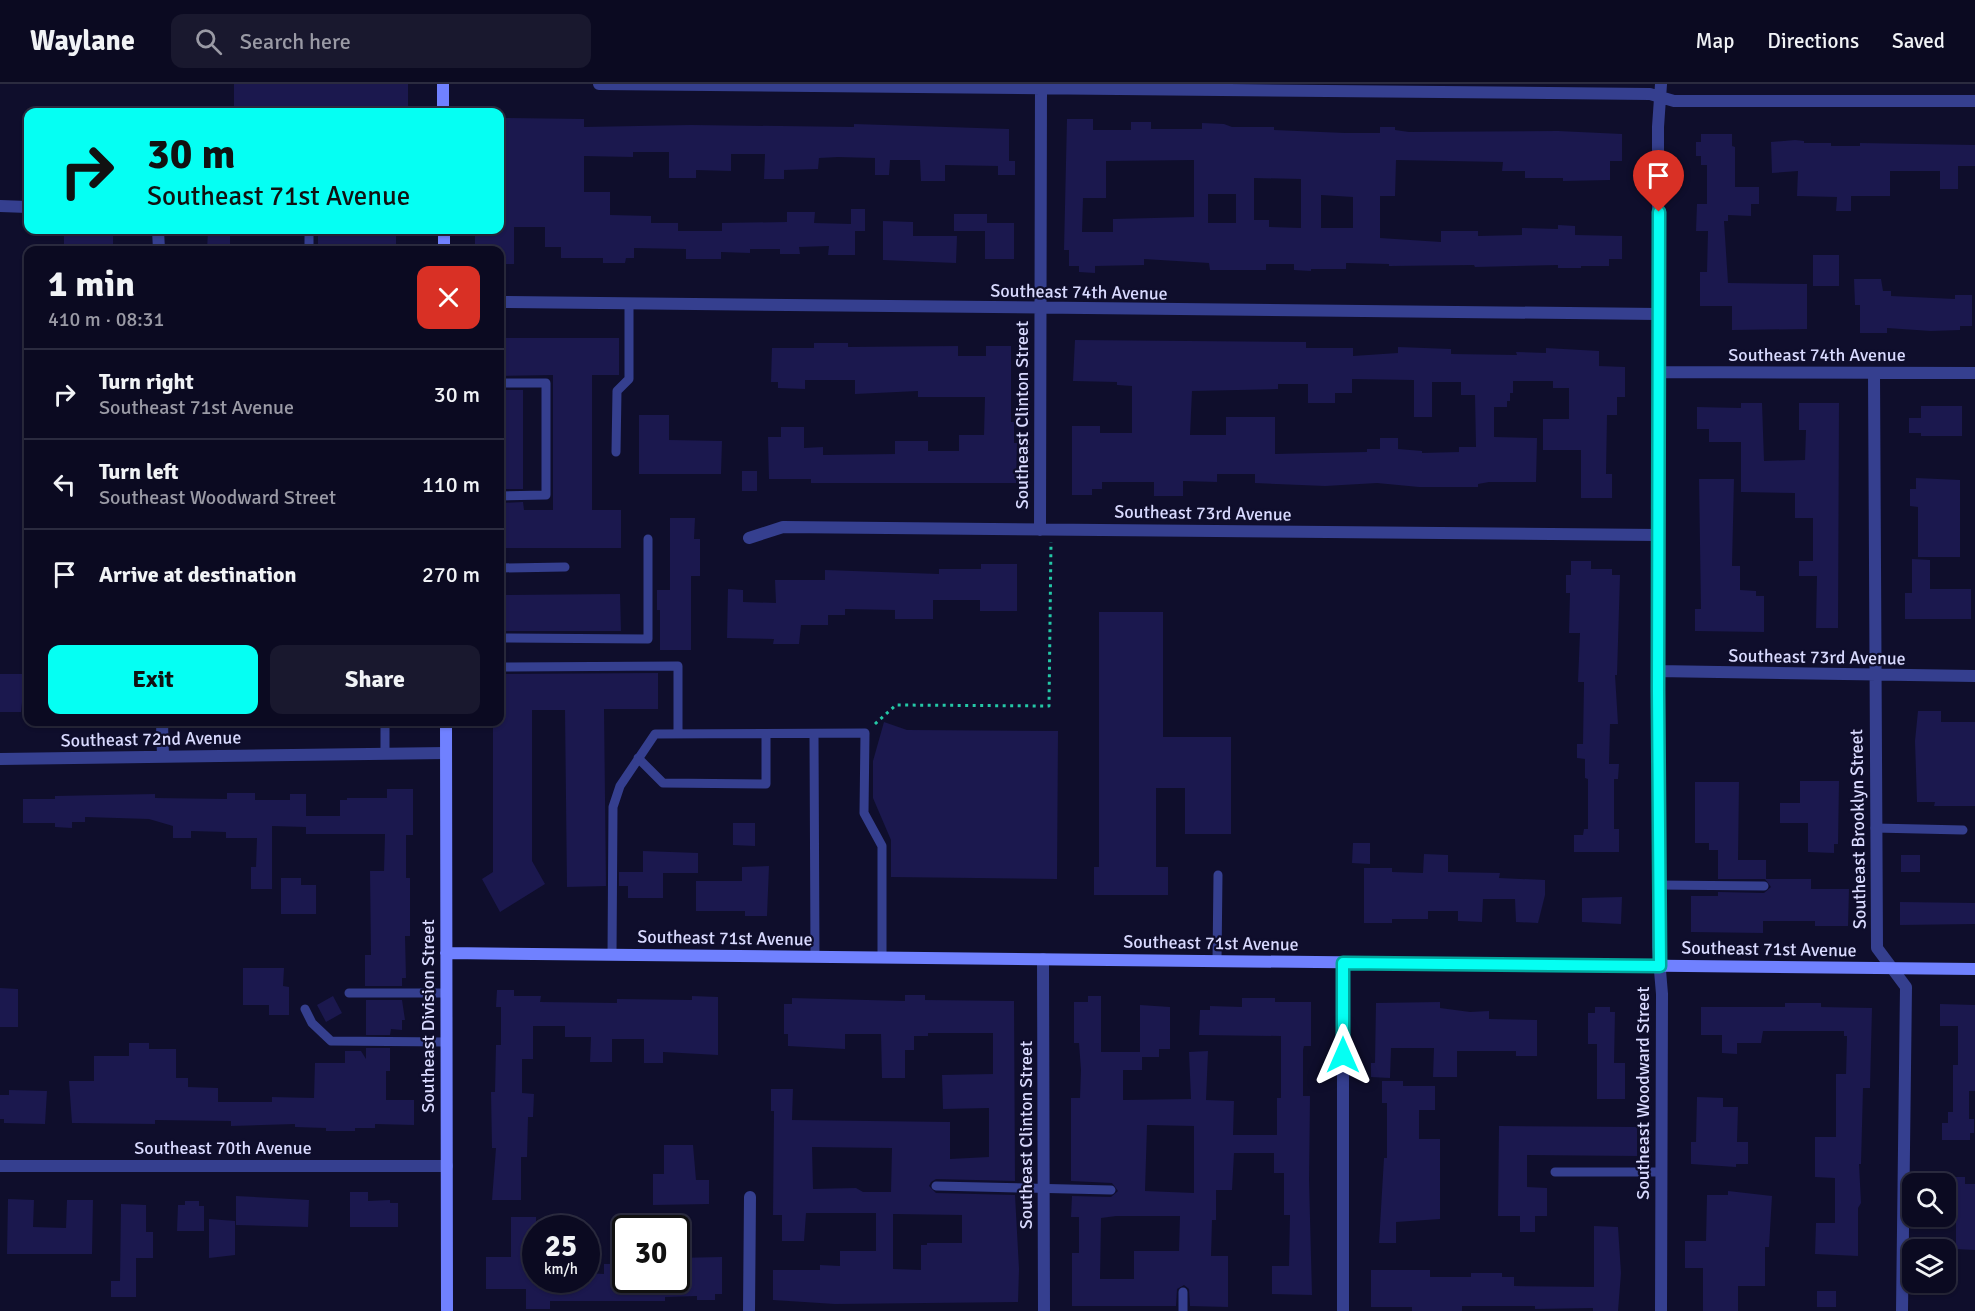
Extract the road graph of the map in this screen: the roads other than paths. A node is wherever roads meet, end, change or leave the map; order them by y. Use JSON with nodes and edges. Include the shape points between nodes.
{"nodes":[{"id":1,"x":443,"y":84,"type":"edge"},
{"id":2,"x":599,"y":84,"type":"edge"},
{"id":3,"x":1661,"y":84,"type":"edge"},
{"id":4,"x":1041,"y":86,"type":"edge"},
{"id":5,"x":1660,"y":97,"type":"junction"},
{"id":6,"x":1975,"y":101,"type":"edge"},
{"id":7,"x":444,"y":108,"type":"edge"},
{"id":8,"x":0,"y":206,"type":"edge"},
{"id":9,"x":24,"y":207,"type":"edge"},
{"id":10,"x":504,"y":302,"type":"edge"},
{"id":11,"x":629,"y":304,"type":"junction"},
{"id":12,"x":1040,"y":309,"type":"junction"},
{"id":13,"x":1658,"y":314,"type":"junction"},
{"id":14,"x":1658,"y":372,"type":"junction"},
{"id":15,"x":1874,"y":373,"type":"junction"},
{"id":16,"x":1975,"y":373,"type":"edge"},
{"id":17,"x":504,"y":383,"type":"edge"},
{"id":18,"x":616,"y":452,"type":"dead end"},
{"id":19,"x":504,"y":496,"type":"edge"},
{"id":20,"x":1045,"y":530,"type":"junction"},
{"id":21,"x":1658,"y":536,"type":"junction"},
{"id":22,"x":749,"y":538,"type":"dead end"},
{"id":23,"x":648,"y":539,"type":"dead end"},
{"id":24,"x":504,"y":567,"type":"edge"},
{"id":25,"x":565,"y":567,"type":"dead end"},
{"id":26,"x":504,"y":638,"type":"edge"},
{"id":27,"x":504,"y":667,"type":"edge"},
{"id":28,"x":1658,"y":671,"type":"junction"},
{"id":29,"x":1874,"y":676,"type":"junction"},
{"id":30,"x":1975,"y":676,"type":"edge"},
{"id":31,"x":162,"y":726,"type":"edge"},
{"id":32,"x":385,"y":726,"type":"edge"},
{"id":33,"x":446,"y":726,"type":"edge"},
{"id":34,"x":678,"y":734,"type":"junction"},
{"id":35,"x":766,"y":734,"type":"junction"},
{"id":36,"x":814,"y":734,"type":"junction"},
{"id":37,"x":385,"y":753,"type":"junction"},
{"id":38,"x":446,"y":753,"type":"junction"},
{"id":39,"x":163,"y":757,"type":"junction"},
{"id":40,"x":638,"y":758,"type":"junction"},
{"id":41,"x":0,"y":759,"type":"edge"},
{"id":42,"x":1875,"y":828,"type":"junction"},
{"id":43,"x":1963,"y":830,"type":"dead end"},
{"id":44,"x":1218,"y":875,"type":"dead end"},
{"id":45,"x":1658,"y":885,"type":"junction"},
{"id":46,"x":1764,"y":886,"type":"dead end"},
{"id":47,"x":446,"y":953,"type":"junction"},
{"id":48,"x":612,"y":955,"type":"junction"},
{"id":49,"x":814,"y":957,"type":"junction"},
{"id":50,"x":882,"y":958,"type":"junction"},
{"id":51,"x":1043,"y":960,"type":"junction"},
{"id":52,"x":1217,"y":962,"type":"junction"},
{"id":53,"x":1343,"y":963,"type":"junction"},
{"id":54,"x":1660,"y":966,"type":"junction"},
{"id":55,"x":1892,"y":968,"type":"junction"},
{"id":56,"x":1975,"y":969,"type":"edge"},
{"id":57,"x":349,"y":993,"type":"dead end"},
{"id":58,"x":446,"y":993,"type":"junction"},
{"id":59,"x":305,"y":1009,"type":"dead end"},
{"id":60,"x":447,"y":1042,"type":"junction"},
{"id":61,"x":0,"y":1166,"type":"edge"},
{"id":62,"x":447,"y":1166,"type":"junction"},
{"id":63,"x":1555,"y":1172,"type":"dead end"},
{"id":64,"x":1662,"y":1172,"type":"junction"},
{"id":65,"x":936,"y":1186,"type":"dead end"},
{"id":66,"x":1044,"y":1188,"type":"junction"},
{"id":67,"x":1111,"y":1190,"type":"dead end"},
{"id":68,"x":750,"y":1197,"type":"dead end"},
{"id":69,"x":1183,"y":1292,"type":"dead end"},
{"id":70,"x":447,"y":1311,"type":"edge"},
{"id":71,"x":749,"y":1311,"type":"edge"},
{"id":72,"x":1044,"y":1311,"type":"edge"},
{"id":73,"x":1183,"y":1311,"type":"edge"},
{"id":74,"x":1343,"y":1311,"type":"edge"},
{"id":75,"x":1661,"y":1311,"type":"edge"},
{"id":76,"x":1902,"y":1311,"type":"edge"}],
"edges":[{"from":1,"to":7,"type":"street"},
{"from":2,"to":4,"type":"street"},
{"from":3,"to":5,"type":"street","name":"Southeast Woodward Street"},
{"from":4,"to":5,"type":"street"},
{"from":4,"to":12,"type":"street","name":"Southeast Clinton Street"},
{"from":5,"to":6,"type":"street","via":[[1674,101]]},
{"from":5,"to":13,"type":"street","name":"Southeast Woodward Street"},
{"from":8,"to":9,"type":"street"},
{"from":10,"to":11,"type":"street","name":"Southeast 74th Avenue"},
{"from":11,"to":12,"type":"street","name":"Southeast 74th Avenue"},
{"from":11,"to":18,"type":"lane","via":[[629,379],[616,391]]},
{"from":12,"to":13,"type":"street","name":"Southeast 74th Avenue"},
{"from":12,"to":20,"type":"street","name":"Southeast Clinton Street"},
{"from":13,"to":14,"type":"street","name":"Southeast Woodward Street"},
{"from":14,"to":15,"type":"street","name":"Southeast 74th Avenue"},
{"from":14,"to":21,"type":"street","name":"Southeast Woodward Street"},
{"from":15,"to":16,"type":"street","name":"Southeast 74th Avenue"},
{"from":15,"to":29,"type":"street","name":"Southeast Brooklyn Street"},
{"from":17,"to":19,"type":"lane","via":[[546,383],[546,495]]},
{"from":20,"to":21,"type":"street","name":"Southeast 73rd Avenue"},
{"from":20,"to":22,"type":"street","name":"Southeast 73rd Avenue","via":[[783,527]]},
{"from":21,"to":28,"type":"street","name":"Southeast Woodward Street"},
{"from":23,"to":26,"type":"lane","via":[[648,639]]},
{"from":24,"to":25,"type":"lane"},
{"from":27,"to":34,"type":"lane","via":[[678,666]]},
{"from":28,"to":29,"type":"street","name":"Southeast 73rd Avenue"},
{"from":28,"to":45,"type":"street","name":"Southeast Woodward Street"},
{"from":29,"to":30,"type":"street","name":"Southeast 73rd Avenue"},
{"from":29,"to":42,"type":"street","name":"Southeast Brooklyn Street"},
{"from":31,"to":39,"type":"street"},
{"from":32,"to":37,"type":"lane"},
{"from":33,"to":38,"type":"street","name":"Southeast Division Street"},
{"from":34,"to":35,"type":"lane"},
{"from":34,"to":40,"type":"lane","via":[[655,734]]},
{"from":35,"to":36,"type":"lane"},
{"from":35,"to":40,"type":"lane","via":[[766,784],[663,783]]},
{"from":36,"to":49,"type":"lane"},
{"from":36,"to":50,"type":"lane","via":[[865,733],[864,813],[882,846]]},
{"from":37,"to":38,"type":"street","name":"Southeast 72nd Avenue"},
{"from":37,"to":39,"type":"street","name":"Southeast 72nd Avenue"},
{"from":38,"to":47,"type":"street","name":"Southeast Division Street"},
{"from":39,"to":41,"type":"street","name":"Southeast 72nd Avenue"},
{"from":40,"to":48,"type":"lane","via":[[620,786],[613,807]]},
{"from":42,"to":43,"type":"lane"},
{"from":42,"to":55,"type":"street","name":"Southeast Brooklyn Street","via":[[1877,948]]},
{"from":44,"to":52,"type":"lane"},
{"from":45,"to":46,"type":"lane"},
{"from":45,"to":54,"type":"street","name":"Southeast Woodward Street"},
{"from":47,"to":48,"type":"street","name":"Southeast 71st Avenue"},
{"from":47,"to":58,"type":"street","name":"Southeast Division Street"},
{"from":48,"to":49,"type":"street","name":"Southeast 71st Avenue"},
{"from":49,"to":50,"type":"street","name":"Southeast 71st Avenue"},
{"from":50,"to":51,"type":"street","name":"Southeast 71st Avenue"},
{"from":51,"to":52,"type":"street","name":"Southeast 71st Avenue"},
{"from":51,"to":66,"type":"street","name":"Southeast Clinton Street"},
{"from":52,"to":53,"type":"street","name":"Southeast 71st Avenue"},
{"from":53,"to":54,"type":"street","name":"Southeast 71st Avenue"},
{"from":53,"to":74,"type":"street"},
{"from":54,"to":55,"type":"street","name":"Southeast 71st Avenue"},
{"from":54,"to":64,"type":"street","name":"Southeast Woodward Street"},
{"from":55,"to":56,"type":"street","name":"Southeast 71st Avenue"},
{"from":55,"to":76,"type":"street","name":"Southeast Brooklyn Street","via":[[1906,987]]},
{"from":57,"to":58,"type":"lane"},
{"from":58,"to":60,"type":"street","name":"Southeast Division Street"},
{"from":59,"to":60,"type":"lane","via":[[312,1023],[331,1041]]},
{"from":60,"to":62,"type":"street","name":"Southeast Division Street"},
{"from":61,"to":62,"type":"street","name":"Southeast 70th Avenue"},
{"from":62,"to":70,"type":"street","name":"Southeast Division Street"},
{"from":63,"to":64,"type":"lane"},
{"from":64,"to":75,"type":"street","name":"Southeast Woodward Street"},
{"from":65,"to":66,"type":"lane"},
{"from":66,"to":67,"type":"lane"},
{"from":66,"to":72,"type":"street","name":"Southeast Clinton Street"},
{"from":68,"to":71,"type":"street"},
{"from":69,"to":73,"type":"lane"}]}
